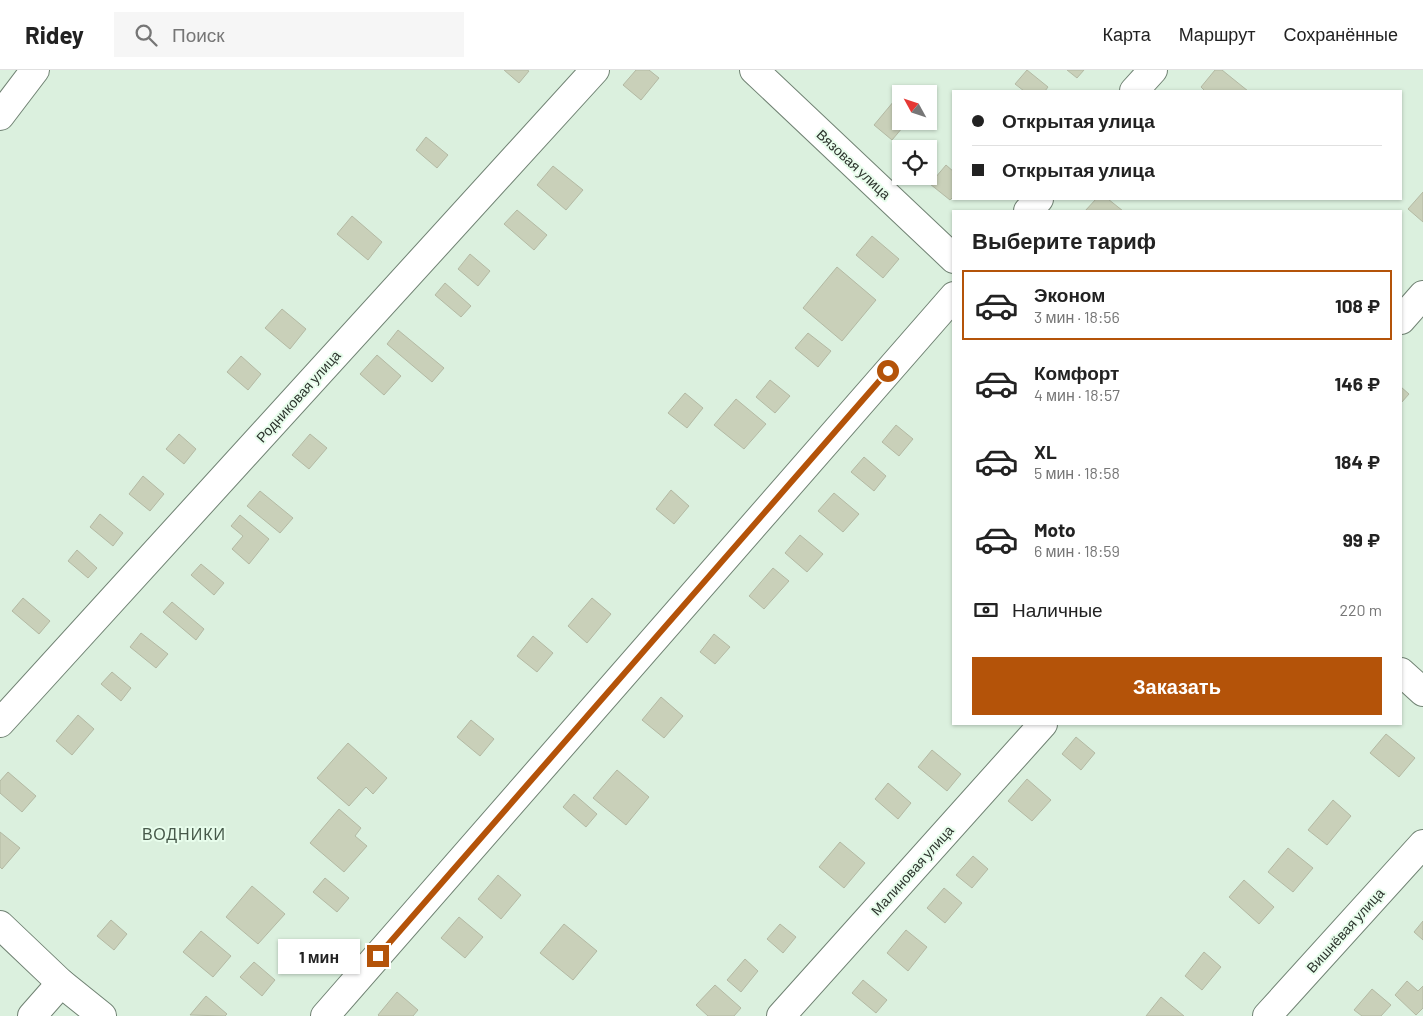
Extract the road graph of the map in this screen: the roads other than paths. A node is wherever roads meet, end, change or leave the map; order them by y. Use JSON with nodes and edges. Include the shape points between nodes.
{"nodes":[{"id":1,"x":35,"y":70,"type":"edge"},
{"id":2,"x":595,"y":70,"type":"edge"},
{"id":3,"x":754,"y":70,"type":"edge"},
{"id":4,"x":1152,"y":70,"type":"edge"},
{"id":5,"x":1135,"y":90,"type":"edge"},
{"id":6,"x":0,"y":116,"type":"edge"},
{"id":7,"x":1038,"y":200,"type":"edge"},
{"id":8,"x":1029,"y":210,"type":"edge"},
{"id":9,"x":952,"y":257,"type":"edge"},
{"id":10,"x":1423,"y":295,"type":"edge"},
{"id":11,"x":952,"y":298,"type":"edge"},
{"id":12,"x":1402,"y":319,"type":"edge"},
{"id":13,"x":1402,"y":673,"type":"edge"},
{"id":14,"x":1423,"y":692,"type":"edge"},
{"id":15,"x":0,"y":723,"type":"edge"},
{"id":16,"x":1042,"y":725,"type":"edge"},
{"id":17,"x":1423,"y":844,"type":"edge"},
{"id":18,"x":0,"y":925,"type":"edge"},
{"id":19,"x":61,"y":983,"type":"junction"},
{"id":20,"x":32,"y":1016,"type":"edge"},
{"id":21,"x":102,"y":1016,"type":"edge"},
{"id":22,"x":325,"y":1016,"type":"edge"},
{"id":23,"x":781,"y":1016,"type":"edge"},
{"id":24,"x":1267,"y":1016,"type":"edge"}],
"edges":[{"from":1,"to":6,"type":"street"},
{"from":2,"to":15,"type":"street","name":"Родниковая улица"},
{"from":3,"to":9,"type":"street","name":"Вязовая улица"},
{"from":4,"to":5,"type":"street"},
{"from":7,"to":8,"type":"street"},
{"from":10,"to":12,"type":"street"},
{"from":11,"to":22,"type":"street"},
{"from":13,"to":14,"type":"street"},
{"from":16,"to":23,"type":"street","name":"Малиновая улица"},
{"from":17,"to":24,"type":"street","name":"Вишнёвая улица"},
{"from":18,"to":19,"type":"street"},
{"from":19,"to":20,"type":"street"},
{"from":19,"to":21,"type":"street"}]}
